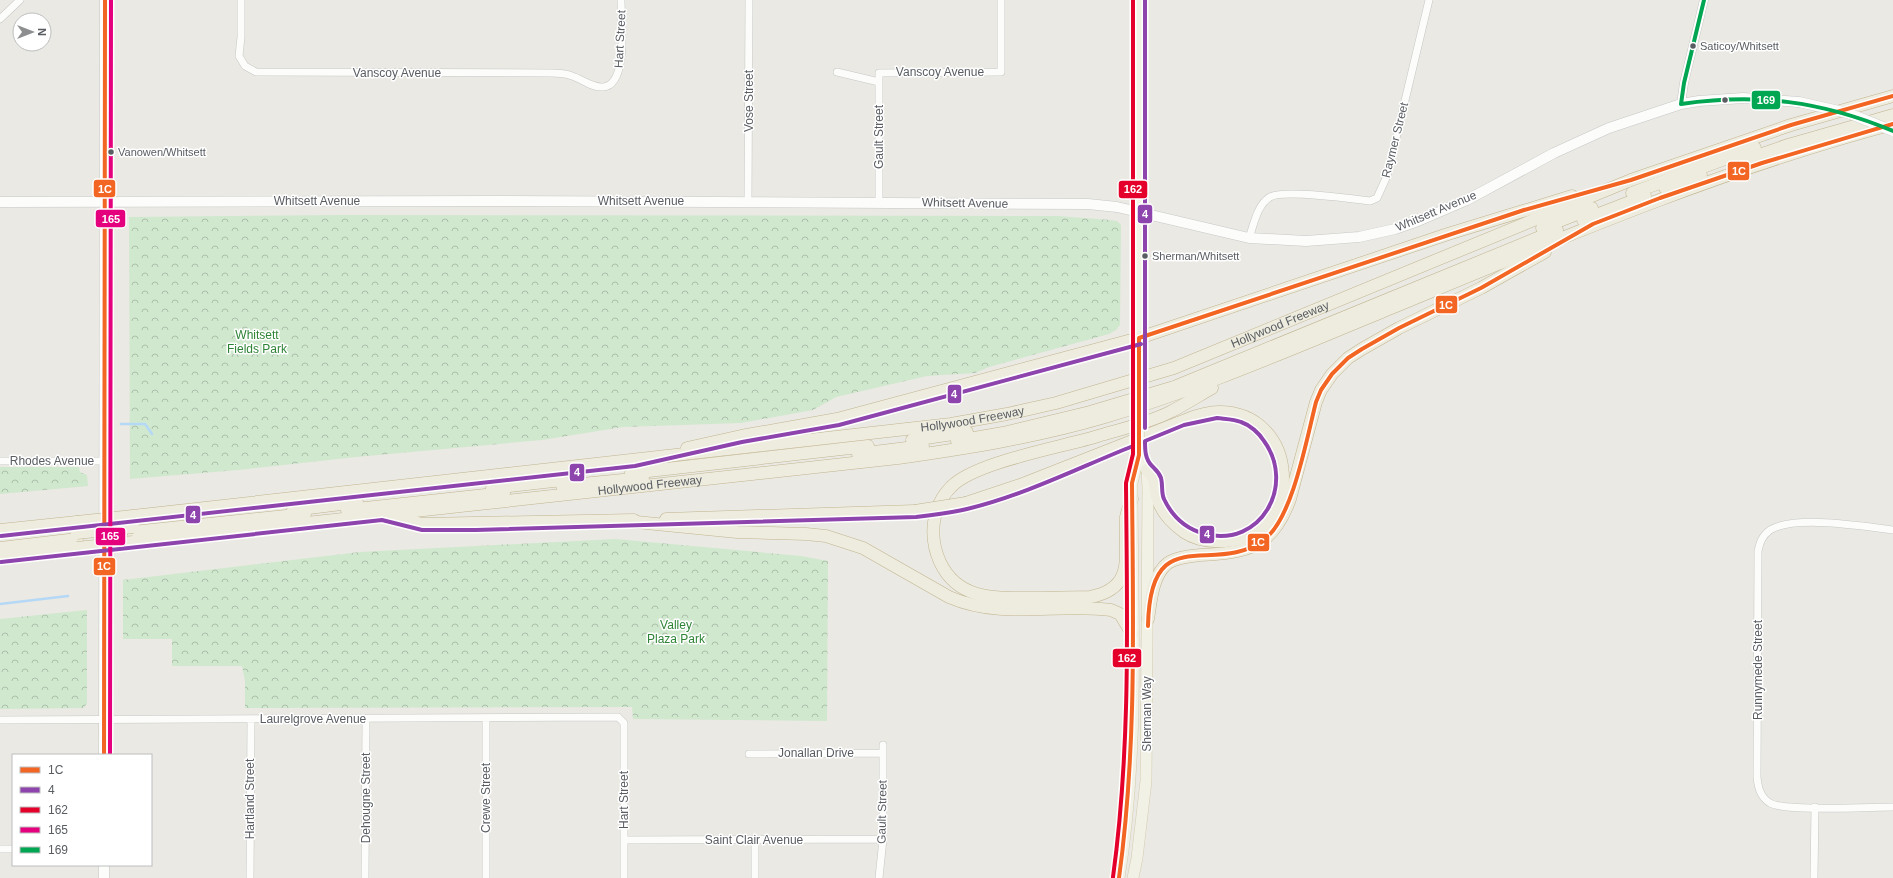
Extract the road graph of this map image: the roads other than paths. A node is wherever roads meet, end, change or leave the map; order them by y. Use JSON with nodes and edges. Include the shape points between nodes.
{"nodes":[{"id":1,"x":20,"y":0,"type":"edge"},
{"id":2,"x":105,"y":0,"type":"edge"},
{"id":3,"x":241,"y":0,"type":"edge"},
{"id":4,"x":622,"y":0,"type":"edge"},
{"id":5,"x":749,"y":0,"type":"edge"},
{"id":6,"x":1001,"y":0,"type":"edge"},
{"id":7,"x":1139,"y":0,"type":"edge"},
{"id":8,"x":1429,"y":0,"type":"edge"},
{"id":9,"x":1704,"y":0,"type":"edge"},
{"id":10,"x":0,"y":19,"type":"edge"},
{"id":11,"x":837,"y":72,"type":"dead end"},
{"id":12,"x":550,"y":73,"type":"joint"},
{"id":13,"x":879,"y":73,"type":"joint"},
{"id":14,"x":879,"y":82,"type":"junction"},
{"id":15,"x":1893,"y":96,"type":"edge"},
{"id":16,"x":1681,"y":104,"type":"junction"},
{"id":17,"x":1893,"y":109,"type":"edge"},
{"id":18,"x":1893,"y":115,"type":"edge"},
{"id":19,"x":1893,"y":124,"type":"edge"},
{"id":20,"x":1893,"y":131,"type":"edge"},
{"id":21,"x":1631,"y":180,"type":"junction"},
{"id":22,"x":0,"y":202,"type":"edge"},
{"id":23,"x":105,"y":202,"type":"junction"},
{"id":24,"x":748,"y":202,"type":"junction"},
{"id":25,"x":879,"y":202,"type":"junction"},
{"id":26,"x":1138,"y":212,"type":"junction"},
{"id":27,"x":1593,"y":224,"type":"junction"},
{"id":28,"x":1249,"y":238,"type":"junction"},
{"id":29,"x":1139,"y":343,"type":"junction"},
{"id":30,"x":1248,"y":367,"type":"junction"},
{"id":31,"x":1139,"y":455,"type":"junction"},
{"id":32,"x":634,"y":460,"type":"junction"},
{"id":33,"x":0,"y":461,"type":"edge"},
{"id":34,"x":105,"y":461,"type":"junction"},
{"id":35,"x":1147,"y":470,"type":"junction"},
{"id":36,"x":1132,"y":499,"type":"junction"},
{"id":37,"x":382,"y":514,"type":"junction"},
{"id":38,"x":626,"y":521,"type":"junction"},
{"id":39,"x":133,"y":529,"type":"junction"},
{"id":40,"x":0,"y":530,"type":"edge"},
{"id":41,"x":1893,"y":530,"type":"edge"},
{"id":42,"x":77,"y":535,"type":"junction"},
{"id":43,"x":0,"y":542,"type":"edge"},
{"id":44,"x":0,"y":548,"type":"edge"},
{"id":45,"x":0,"y":556,"type":"edge"},
{"id":46,"x":1148,"y":620,"type":"junction"},
{"id":47,"x":1132,"y":634,"type":"junction"},
{"id":48,"x":104,"y":719,"type":"junction"},
{"id":49,"x":366,"y":719,"type":"junction"},
{"id":50,"x":486,"y":719,"type":"junction"},
{"id":51,"x":0,"y":720,"type":"edge"},
{"id":52,"x":251,"y":720,"type":"junction"},
{"id":53,"x":624,"y":723,"type":"joint"},
{"id":54,"x":883,"y":749,"type":"joint"},
{"id":55,"x":104,"y":754,"type":"edge"},
{"id":56,"x":749,"y":754,"type":"dead end"},
{"id":57,"x":1131,"y":766,"type":"junction"},
{"id":58,"x":1146,"y":769,"type":"junction"},
{"id":59,"x":1815,"y":807,"type":"junction"},
{"id":60,"x":1893,"y":807,"type":"edge"},
{"id":61,"x":1127,"y":820,"type":"junction"},
{"id":62,"x":1141,"y":824,"type":"junction"},
{"id":63,"x":883,"y":839,"type":"junction"},
{"id":64,"x":624,"y":840,"type":"junction"},
{"id":65,"x":755,"y":840,"type":"junction"},
{"id":66,"x":0,"y":849,"type":"edge"},
{"id":67,"x":12,"y":849,"type":"edge"},
{"id":68,"x":1123,"y":853,"type":"junction"},
{"id":69,"x":1137,"y":858,"type":"junction"},
{"id":70,"x":104,"y":866,"type":"edge"},
{"id":71,"x":1814,"y":876,"type":"dead end"},
{"id":72,"x":104,"y":878,"type":"edge"},
{"id":73,"x":250,"y":878,"type":"edge"},
{"id":74,"x":365,"y":878,"type":"edge"},
{"id":75,"x":486,"y":878,"type":"edge"},
{"id":76,"x":624,"y":878,"type":"edge"},
{"id":77,"x":755,"y":878,"type":"edge"},
{"id":78,"x":879,"y":878,"type":"edge"},
{"id":79,"x":1119,"y":878,"type":"edge"},
{"id":80,"x":1133,"y":878,"type":"edge"}],
"edges":[{"from":1,"to":10,"type":"street"},
{"from":2,"to":23,"type":"main road"},
{"from":3,"to":12,"type":"street","name":"Vanscoy Avenue","via":[[239,56],[245,66],[256,72]]},
{"from":4,"to":12,"type":"street","name":"Hart Street","via":[[621,60],[618,74],[611,84],[604,87],[596,86],[573,76]]},
{"from":5,"to":24,"type":"street","name":"Vose Street"},
{"from":6,"to":13,"type":"street","name":"Vanscoy Avenue","via":[[1001,72]]},
{"from":7,"to":26,"type":"main road","name":"Sherman Way"},
{"from":8,"to":28,"type":"street","name":"Raymer Street","via":[[1387,176],[1377,198],[1370,201],[1286,194],[1271,196],[1260,207]]},
{"from":9,"to":16,"type":"street"},
{"from":11,"to":14,"type":"street","name":"Vanscoy Avenue"},
{"from":13,"to":14,"type":"street","name":"Gault Street"},
{"from":14,"to":25,"type":"street","name":"Gault Street"},
{"from":15,"to":21,"type":"highway","name":"Hollywood Freeway","via":[[1791,125]]},
{"from":16,"to":20,"type":"main road","name":"Whitsett Avenue","bridge":true,"via":[[1721,99],[1766,98],[1799,102],[1831,108]]},
{"from":16,"to":28,"type":"main road","name":"Whitsett Avenue","via":[[1609,128],[1554,153],[1467,200],[1395,230],[1359,237],[1306,241]]},
{"from":17,"to":39,"type":"highway","via":[[1823,127],[1737,154],[1598,206],[1197,370],[1111,399],[1037,418],[958,434],[879,445]]},
{"from":18,"to":39,"type":"highway","via":[[1788,145],[1682,181],[1174,387],[1047,423],[895,450]]},
{"from":19,"to":27,"type":"highway","name":"Hollywood Freeway","via":[[1762,163]]},
{"from":21,"to":29,"type":"highway","via":[[1524,210]]},
{"from":21,"to":32,"type":"highway","name":"Hollywood Freeway","via":[[1174,368],[1116,386],[1007,414],[951,424]]},
{"from":22,"to":23,"type":"main road","name":"Whitsett Avenue"},
{"from":23,"to":24,"type":"main road","name":"Whitsett Avenue"},
{"from":23,"to":34,"type":"main road"},
{"from":24,"to":25,"type":"main road","name":"Whitsett Avenue"},
{"from":25,"to":26,"type":"main road","name":"Whitsett Avenue","via":[[1088,204]]},
{"from":26,"to":28,"type":"main road","name":"Whitsett Avenue"},
{"from":26,"to":29,"type":"main road","name":"Sherman Way"},
{"from":27,"to":30,"type":"highway","name":"Hollywood Freeway"},
{"from":27,"to":46,"type":"highway","via":[[1481,288],[1399,328],[1348,358],[1321,390],[1290,499],[1275,530],[1266,539],[1245,551],[1188,556],[1168,563],[1154,586]]},
{"from":29,"to":31,"type":"main road","name":"Sherman Way","bridge":true},
{"from":29,"to":32,"type":"highway","via":[[837,419],[741,436]]},
{"from":30,"to":36,"type":"highway","via":[[1169,412],[1098,437],[970,474],[951,486],[943,497],[935,514],[934,545],[947,573],[964,588],[981,596],[1006,598],[1101,595],[1118,583],[1124,574],[1126,516]]},
{"from":30,"to":37,"type":"highway","name":"Hollywood Freeway","via":[[1170,397],[1105,417],[998,443],[898,458]]},
{"from":31,"to":35,"type":"main road","name":"Sherman Way"},
{"from":31,"to":36,"type":"main road","name":"Sherman Way","via":[[1132,483]]},
{"from":32,"to":39,"type":"highway","name":"Hollywood Freeway"},
{"from":33,"to":34,"type":"street","name":"Rhodes Avenue"},
{"from":34,"to":48,"type":"main road"},
{"from":35,"to":38,"type":"highway","bridge":true,"via":[[1154,477],[1158,501],[1169,518],[1186,533],[1209,541],[1238,539],[1262,526],[1279,502],[1284,480],[1282,458],[1274,442],[1263,429],[1238,415],[1217,412],[1187,419],[1020,485],[966,503],[915,512]]},
{"from":35,"to":46,"type":"main road","name":"Sherman Way"},
{"from":36,"to":47,"type":"main road","name":"Sherman Way"},
{"from":37,"to":38,"type":"highway","via":[[423,524]]},
{"from":37,"to":39,"type":"highway","name":"Hollywood Freeway"},
{"from":38,"to":47,"type":"highway","via":[[737,532],[826,536],[863,548],[962,603],[984,609],[1005,610],[1111,610],[1120,614]]},
{"from":39,"to":42,"type":"highway","name":"Hollywood Freeway","bridge":true},
{"from":39,"to":42,"type":"highway","name":"Hollywood Freeway","bridge":true},
{"from":40,"to":42,"type":"highway","name":"Hollywood Freeway"},
{"from":41,"to":59,"type":"street","name":"Runnymede Street","via":[[1852,525],[1790,523],[1769,531],[1762,538],[1758,551],[1759,790],[1762,797],[1775,806]]},
{"from":42,"to":43,"type":"highway"},
{"from":42,"to":44,"type":"highway"},
{"from":42,"to":45,"type":"highway","name":"Hollywood Freeway"},
{"from":46,"to":58,"type":"main road","name":"Sherman Way"},
{"from":47,"to":57,"type":"main road","name":"Sherman Way"},
{"from":48,"to":51,"type":"street","name":"Laurelgrove Avenue"},
{"from":48,"to":52,"type":"street","name":"Laurelgrove Avenue"},
{"from":48,"to":55,"type":"main road"},
{"from":49,"to":50,"type":"street","name":"Laurelgrove Avenue"},
{"from":49,"to":52,"type":"street","name":"Laurelgrove Avenue"},
{"from":49,"to":74,"type":"street","name":"Dehougne Street"},
{"from":50,"to":53,"type":"street","name":"Laurelgrove Avenue","via":[[618,717]]},
{"from":50,"to":75,"type":"street","name":"Crewe Street"},
{"from":52,"to":73,"type":"street","name":"Hartland Street"},
{"from":53,"to":64,"type":"street","name":"Hart Street"},
{"from":54,"to":56,"type":"street","name":"Jonallan Drive"},
{"from":54,"to":63,"type":"street","name":"Gault Street"},
{"from":57,"to":58,"type":"main road"},
{"from":57,"to":61,"type":"main road","name":"Sherman Way"},
{"from":58,"to":62,"type":"main road","name":"Sherman Way"},
{"from":59,"to":60,"type":"street"},
{"from":59,"to":71,"type":"street"},
{"from":61,"to":62,"type":"main road"},
{"from":61,"to":68,"type":"main road","name":"Sherman Way"},
{"from":62,"to":69,"type":"main road","name":"Sherman Way"},
{"from":63,"to":65,"type":"street","name":"Saint Clair Avenue"},
{"from":63,"to":78,"type":"street","name":"Gault Street"},
{"from":64,"to":65,"type":"street","name":"Saint Clair Avenue"},
{"from":64,"to":76,"type":"street","name":"Hart Street"},
{"from":65,"to":77,"type":"street"},
{"from":66,"to":67,"type":"street"},
{"from":68,"to":69,"type":"main road"},
{"from":68,"to":79,"type":"main road","name":"Sherman Way"},
{"from":69,"to":80,"type":"main road","name":"Sherman Way"},
{"from":70,"to":72,"type":"main road"}]}
